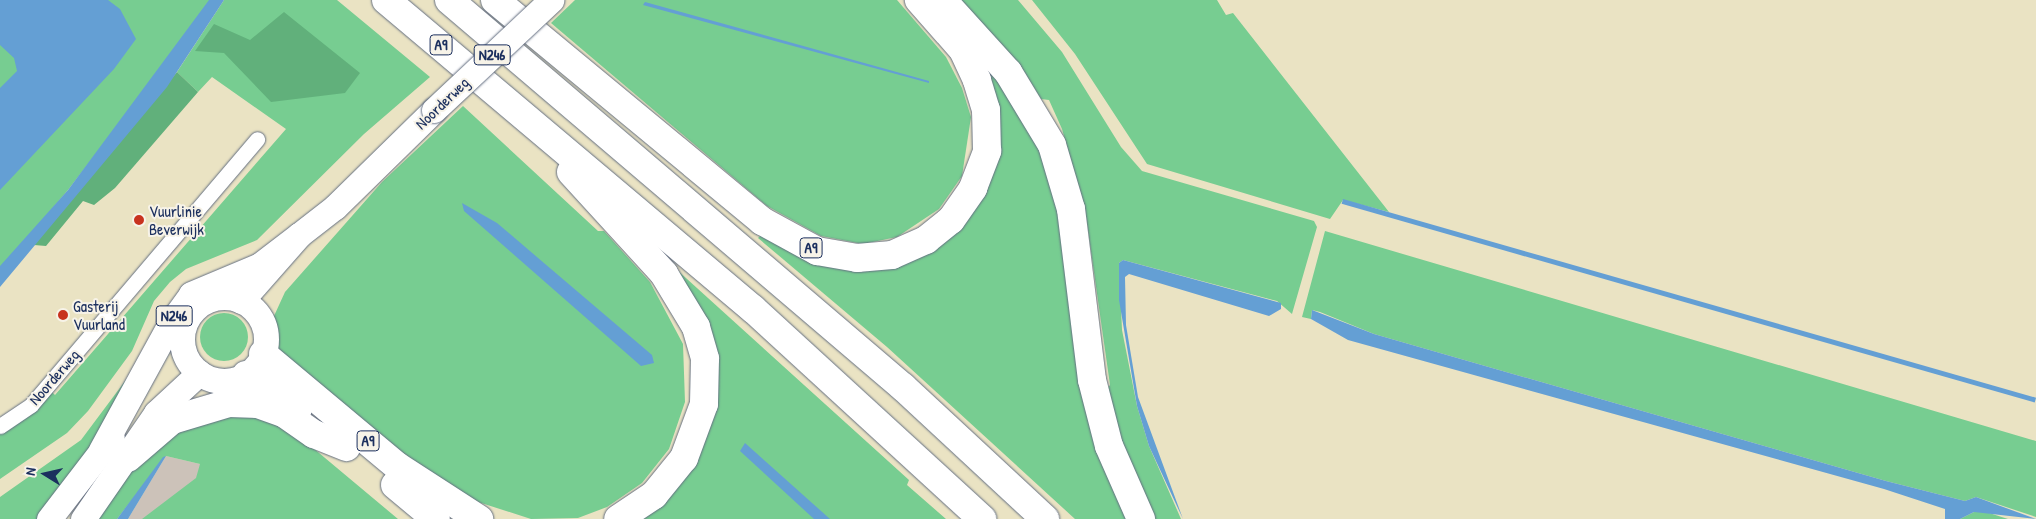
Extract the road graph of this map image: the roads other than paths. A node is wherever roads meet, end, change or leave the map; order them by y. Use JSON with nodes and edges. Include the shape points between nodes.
{"nodes":[{"id":1,"x":386,"y":0,"type":"edge"},
{"id":2,"x":449,"y":0,"type":"edge"},
{"id":3,"x":494,"y":0,"type":"edge"},
{"id":4,"x":551,"y":0,"type":"edge"},
{"id":5,"x":919,"y":0,"type":"edge"},
{"id":6,"x":942,"y":0,"type":"edge"},
{"id":7,"x":497,"y":90,"type":"junction"},
{"id":8,"x":257,"y":139,"type":"dead end"},
{"id":9,"x":335,"y":207,"type":"junction"},
{"id":10,"x":298,"y":235,"type":"junction"},
{"id":11,"x":250,"y":308,"type":"junction"},
{"id":12,"x":184,"y":350,"type":"junction"},
{"id":13,"x":263,"y":354,"type":"junction"},
{"id":14,"x":199,"y":373,"type":"junction"},
{"id":15,"x":246,"y":375,"type":"junction"},
{"id":16,"x":0,"y":426,"type":"edge"},
{"id":17,"x":348,"y":447,"type":"junction"},
{"id":18,"x":101,"y":450,"type":"junction"},
{"id":19,"x":128,"y":458,"type":"junction"},
{"id":20,"x":50,"y":519,"type":"edge"},
{"id":21,"x":83,"y":519,"type":"edge"},
{"id":22,"x":436,"y":519,"type":"edge"},
{"id":23,"x":479,"y":519,"type":"edge"},
{"id":24,"x":618,"y":519,"type":"edge"},
{"id":25,"x":982,"y":519,"type":"edge"},
{"id":26,"x":1046,"y":519,"type":"edge"},
{"id":27,"x":1141,"y":519,"type":"edge"}],
"edges":[{"from":1,"to":7,"type":"highway","number":"A9"},
{"from":2,"to":26,"type":"highway","number":"A9","via":[[903,387]]},
{"from":3,"to":5,"type":"highway","number":"A9","via":[[762,221],[817,251],[857,258],[892,255],[926,240],[951,220],[974,188],[987,151],[986,110],[977,80],[963,50]]},
{"from":4,"to":9,"type":"main road","name":"Noorderweg","number":"N246","bridge":true},
{"from":6,"to":27,"type":"highway","via":[[1008,72],[1052,145],[1071,210],[1092,380],[1109,446]]},
{"from":7,"to":24,"type":"highway","number":"A9","via":[[648,254],[692,320],[701,342],[704,397],[694,439],[672,478],[632,513]]},
{"from":7,"to":25,"type":"highway","number":"A9","via":[[760,315]]},
{"from":8,"to":16,"type":"street","name":"Noorderweg","via":[[31,405]]},
{"from":9,"to":10,"type":"main road","name":"Noorderweg","number":"N246"},
{"from":9,"to":11,"type":"main road","name":"Noorderweg","number":"N246"},
{"from":10,"to":11,"type":"main road","name":"Noorderweg","number":"N246"},
{"from":10,"to":18,"type":"main road","name":"Noorderweg","number":"N246","via":[[260,266],[191,294],[171,322]]},
{"from":11,"to":12,"type":"main road","number":"N246","via":[[215,298],[192,312],[185,324]]},
{"from":11,"to":13,"type":"main road","via":[[266,341]]},
{"from":12,"to":14,"type":"main road","number":"N246"},
{"from":12,"to":18,"type":"main road","name":"Noorderweg","number":"N246"},
{"from":13,"to":15,"type":"main road"},
{"from":13,"to":23,"type":"highway","number":"A9","via":[[397,466]]},
{"from":14,"to":15,"type":"main road","via":[[222,381]]},
{"from":14,"to":19,"type":"main road","via":[[156,414]]},
{"from":15,"to":17,"type":"highway","number":"A9"},
{"from":17,"to":19,"type":"highway","via":[[314,434],[285,414],[258,404],[229,403],[172,420]]},
{"from":17,"to":22,"type":"highway","number":"A9"},
{"from":18,"to":20,"type":"main road","name":"Noorderweg","number":"N246"},
{"from":19,"to":21,"type":"main road"}]}
